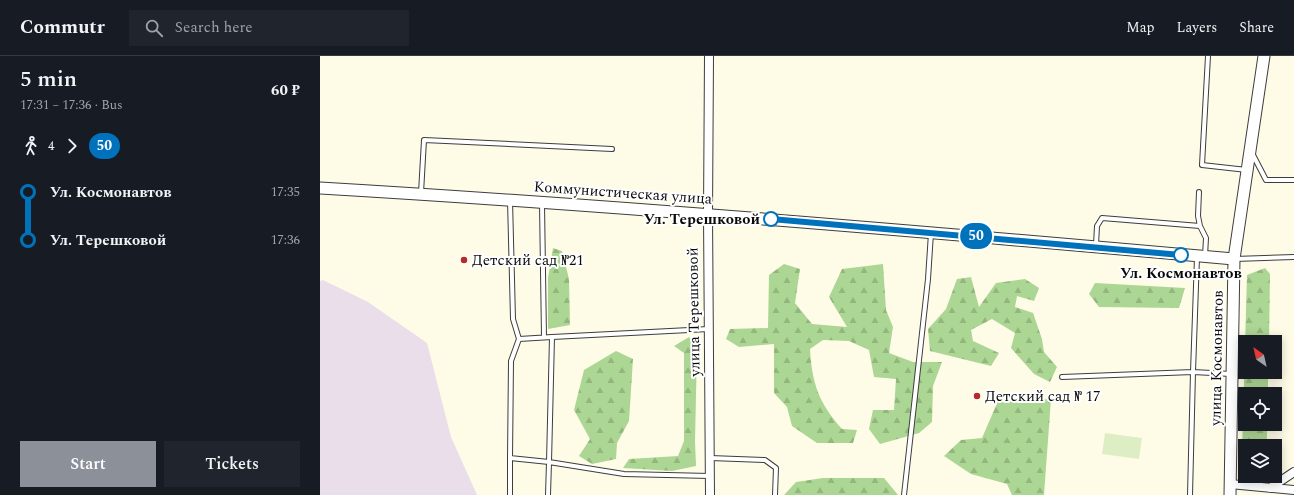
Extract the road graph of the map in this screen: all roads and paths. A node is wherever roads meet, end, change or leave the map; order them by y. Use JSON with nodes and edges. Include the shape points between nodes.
{"nodes":[{"id":1,"x":709,"y":56,"type":"edge"},
{"id":2,"x":1208,"y":56,"type":"edge"},
{"id":3,"x":1264,"y":56,"type":"edge"},
{"id":4,"x":612,"y":149,"type":"dead end"},
{"id":5,"x":1250,"y":149,"type":"junction"},
{"id":6,"x":1247,"y":170,"type":"junction"},
{"id":7,"x":1294,"y":180,"type":"edge"},
{"id":8,"x":320,"y":188,"type":"edge"},
{"id":9,"x":1199,"y":192,"type":"dead end"},
{"id":10,"x":421,"y":194,"type":"junction"},
{"id":11,"x":510,"y":199,"type":"junction"},
{"id":12,"x":542,"y":202,"type":"junction"},
{"id":13,"x":708,"y":214,"type":"junction"},
{"id":14,"x":1200,"y":226,"type":"junction"},
{"id":15,"x":931,"y":232,"type":"junction"},
{"id":16,"x":1096,"y":247,"type":"junction"},
{"id":17,"x":1201,"y":256,"type":"junction"},
{"id":18,"x":1294,"y":257,"type":"edge"},
{"id":19,"x":1234,"y":259,"type":"junction"},
{"id":20,"x":709,"y":329,"type":"junction"},
{"id":21,"x":552,"y":337,"type":"junction"},
{"id":22,"x":544,"y":338,"type":"junction"},
{"id":23,"x":519,"y":339,"type":"junction"},
{"id":24,"x":1193,"y":372,"type":"junction"},
{"id":25,"x":1232,"y":374,"type":"junction"},
{"id":26,"x":1062,"y":377,"type":"dead end"},
{"id":27,"x":510,"y":458,"type":"junction"},
{"id":28,"x":710,"y":458,"type":"junction"},
{"id":29,"x":549,"y":462,"type":"junction"},
{"id":30,"x":1294,"y":472,"type":"edge"},
{"id":31,"x":710,"y":476,"type":"junction"},
{"id":32,"x":1270,"y":488,"type":"junction"},
{"id":33,"x":1230,"y":489,"type":"edge"},
{"id":34,"x":1294,"y":490,"type":"edge"},
{"id":35,"x":510,"y":495,"type":"edge"},
{"id":36,"x":548,"y":495,"type":"edge"},
{"id":37,"x":710,"y":495,"type":"edge"},
{"id":38,"x":775,"y":495,"type":"edge"},
{"id":39,"x":904,"y":495,"type":"edge"},
{"id":40,"x":1190,"y":495,"type":"edge"}],
"edges":[{"from":1,"to":13,"type":"street","name":"улица Терешковой"},
{"from":2,"to":6,"type":"lane","via":[[1202,165]]},
{"from":3,"to":5,"type":"street","name":"улица Космонавтов"},
{"from":4,"to":10,"type":"lane","via":[[424,140]]},
{"from":5,"to":6,"type":"street","name":"улица Космонавтов"},
{"from":5,"to":7,"type":"lane","via":[[1266,180]]},
{"from":6,"to":19,"type":"street","name":"улица Космонавтов"},
{"from":8,"to":10,"type":"street","name":"Коммунистическая улица"},
{"from":9,"to":14,"type":"lane"},
{"from":10,"to":11,"type":"street","name":"Коммунистическая улица"},
{"from":11,"to":12,"type":"street","name":"Коммунистическая улица"},
{"from":11,"to":23,"type":"lane","via":[[513,319]]},
{"from":12,"to":13,"type":"street","name":"Коммунистическая улица"},
{"from":12,"to":22,"type":"lane"},
{"from":13,"to":15,"type":"street","name":"Коммунистическая улица"},
{"from":13,"to":20,"type":"street","name":"улица Терешковой"},
{"from":14,"to":16,"type":"lane","via":[[1102,218],[1097,226]]},
{"from":14,"to":17,"type":"lane","via":[[1206,238]]},
{"from":15,"to":16,"type":"street","name":"Коммунистическая улица"},
{"from":15,"to":39,"type":"lane"},
{"from":16,"to":17,"type":"street","name":"Коммунистическая улица"},
{"from":17,"to":19,"type":"street","name":"Коммунистическая улица"},
{"from":17,"to":24,"type":"lane"},
{"from":18,"to":19,"type":"lane"},
{"from":19,"to":25,"type":"street","name":"улица Космонавтов"},
{"from":20,"to":21,"type":"lane"},
{"from":20,"to":28,"type":"street","name":"улица Терешковой"},
{"from":21,"to":22,"type":"lane"},
{"from":21,"to":29,"type":"lane"},
{"from":22,"to":23,"type":"lane"},
{"from":23,"to":27,"type":"lane","via":[[511,362]]},
{"from":24,"to":25,"type":"lane"},
{"from":24,"to":26,"type":"lane"},
{"from":24,"to":40,"type":"lane"},
{"from":25,"to":33,"type":"street","name":"улица Космонавтов"},
{"from":27,"to":29,"type":"lane"},
{"from":27,"to":35,"type":"lane"},
{"from":28,"to":31,"type":"street","name":"улица Терешковой"},
{"from":28,"to":38,"type":"lane","via":[[765,460],[776,468]]},
{"from":29,"to":31,"type":"lane","via":[[624,474]]},
{"from":29,"to":36,"type":"lane"},
{"from":30,"to":32,"type":"street"},
{"from":31,"to":37,"type":"street","name":"улица Терешковой"},
{"from":32,"to":33,"type":"street"},
{"from":32,"to":34,"type":"street"}]}
